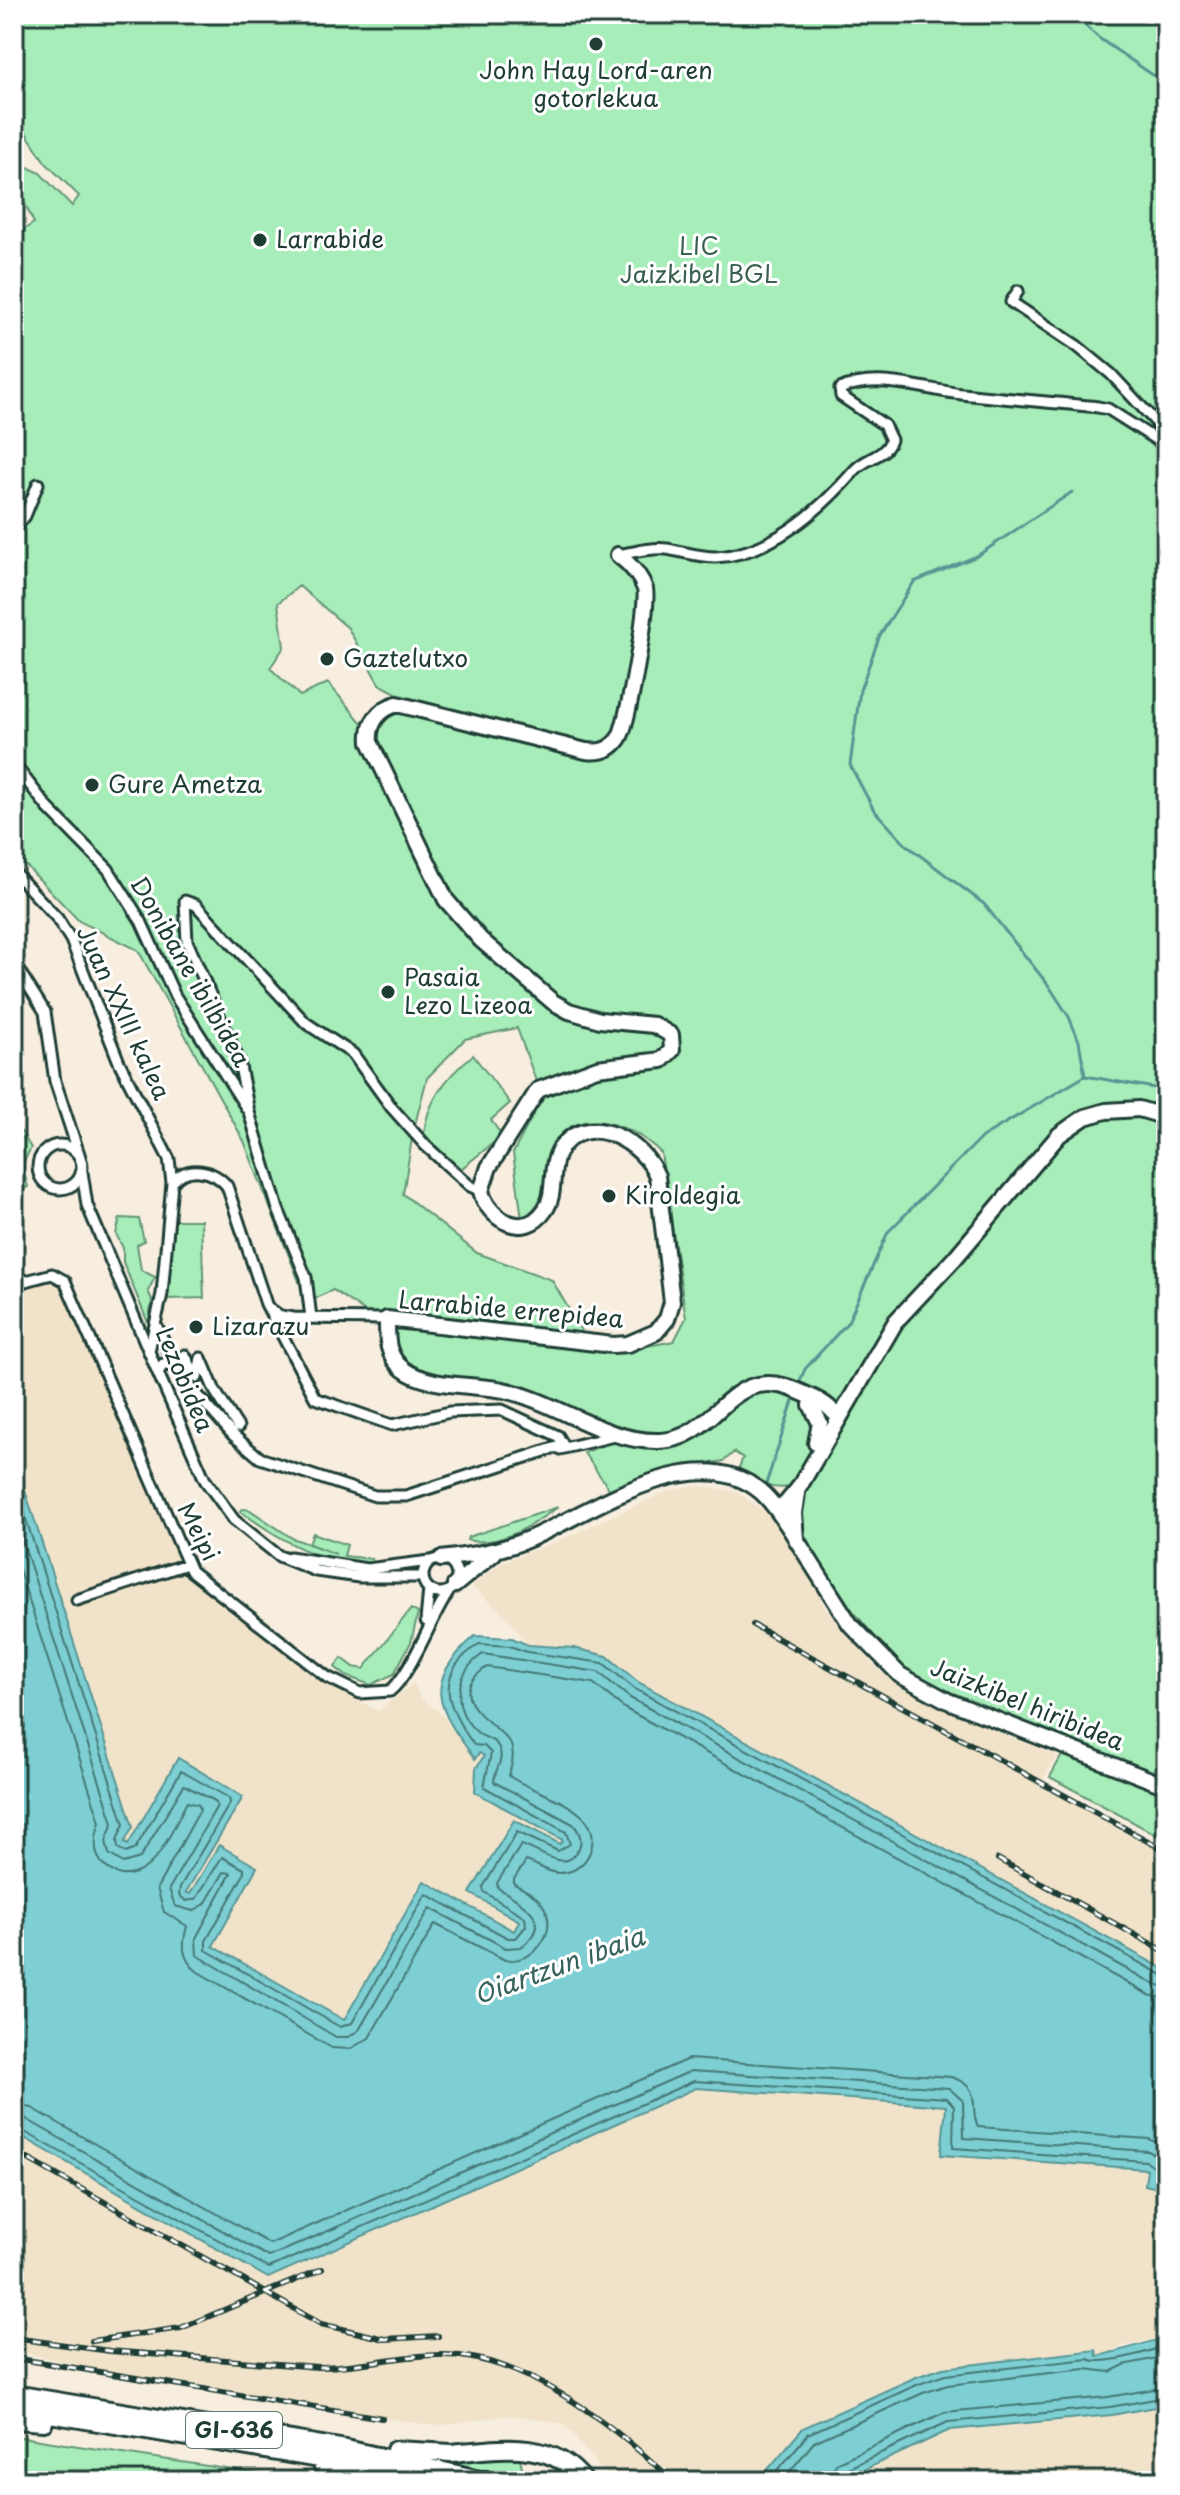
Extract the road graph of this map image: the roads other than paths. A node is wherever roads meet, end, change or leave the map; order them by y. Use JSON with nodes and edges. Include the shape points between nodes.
{"nodes":[{"id":1,"x":1018,"y":291,"type":"dead end"},
{"id":2,"x":1166,"y":433,"type":"edge"},
{"id":3,"x":1166,"y":446,"type":"edge"},
{"id":4,"x":38,"y":484,"type":"dead end"},
{"id":5,"x":14,"y":530,"type":"edge"},
{"id":6,"x":618,"y":555,"type":"joint"},
{"id":7,"x":14,"y":764,"type":"edge"},
{"id":8,"x":14,"y":872,"type":"edge"},
{"id":9,"x":14,"y":963,"type":"edge"},
{"id":10,"x":249,"y":1112,"type":"junction"},
{"id":11,"x":1166,"y":1117,"type":"edge"},
{"id":12,"x":80,"y":1157,"type":"junction"},
{"id":13,"x":82,"y":1172,"type":"junction"},
{"id":14,"x":172,"y":1183,"type":"junction"},
{"id":15,"x":65,"y":1188,"type":"junction"},
{"id":16,"x":481,"y":1191,"type":"junction"},
{"id":17,"x":87,"y":1205,"type":"junction"},
{"id":18,"x":14,"y":1284,"type":"edge"},
{"id":19,"x":266,"y":1304,"type":"junction"},
{"id":20,"x":311,"y":1318,"type":"junction"},
{"id":21,"x":387,"y":1319,"type":"junction"},
{"id":22,"x":157,"y":1327,"type":"junction"},
{"id":23,"x":140,"y":1330,"type":"junction"},
{"id":24,"x":149,"y":1352,"type":"junction"},
{"id":25,"x":185,"y":1355,"type":"dead end"},
{"id":26,"x":177,"y":1371,"type":"junction"},
{"id":27,"x":158,"y":1373,"type":"junction"},
{"id":28,"x":197,"y":1378,"type":"junction"},
{"id":29,"x":194,"y":1390,"type":"junction"},
{"id":30,"x":815,"y":1403,"type":"junction"},
{"id":31,"x":841,"y":1406,"type":"junction"},
{"id":32,"x":238,"y":1427,"type":"dead end"},
{"id":33,"x":622,"y":1436,"type":"junction"},
{"id":34,"x":820,"y":1443,"type":"junction"},
{"id":35,"x":561,"y":1446,"type":"junction"},
{"id":36,"x":798,"y":1489,"type":"junction"},
{"id":37,"x":772,"y":1503,"type":"junction"},
{"id":38,"x":796,"y":1539,"type":"junction"},
{"id":39,"x":272,"y":1551,"type":"junction"},
{"id":40,"x":497,"y":1551,"type":"junction"},
{"id":41,"x":436,"y":1560,"type":"junction"},
{"id":42,"x":187,"y":1564,"type":"junction"},
{"id":43,"x":423,"y":1577,"type":"junction"},
{"id":44,"x":453,"y":1588,"type":"junction"},
{"id":45,"x":429,"y":1589,"type":"junction"},
{"id":46,"x":77,"y":1600,"type":"dead end"},
{"id":47,"x":424,"y":1633,"type":"junction"},
{"id":48,"x":1166,"y":1786,"type":"edge"},
{"id":49,"x":14,"y":2385,"type":"edge"},
{"id":50,"x":14,"y":2394,"type":"edge"},
{"id":51,"x":101,"y":2407,"type":"junction"},
{"id":52,"x":14,"y":2408,"type":"edge"},
{"id":53,"x":82,"y":2418,"type":"junction"},
{"id":54,"x":14,"y":2420,"type":"edge"},
{"id":55,"x":346,"y":2449,"type":"junction"},
{"id":56,"x":280,"y":2452,"type":"junction"},
{"id":57,"x":357,"y":2481,"type":"edge"},
{"id":58,"x":428,"y":2481,"type":"edge"},
{"id":59,"x":488,"y":2481,"type":"edge"},
{"id":60,"x":584,"y":2481,"type":"edge"}],
"edges":[{"from":1,"to":2,"type":"street","via":[[1011,302],[1111,374]]},
{"from":3,"to":6,"type":"street","via":[[1098,407],[911,384],[853,385],[840,389],[841,396],[884,425],[891,440],[883,454],[856,469],[826,503],[779,536],[733,554],[698,556],[665,549]]},
{"from":4,"to":5,"type":"street"},
{"from":6,"to":16,"type":"street","via":[[634,569],[646,599],[627,718],[613,745],[597,753],[586,751],[397,704],[380,713],[369,731],[438,886],[465,924],[553,1002],[583,1016],[654,1025],[671,1035],[672,1050],[662,1060],[597,1068],[538,1090],[489,1167]]},
{"from":7,"to":10,"type":"street","name":"Donibane ibilbidea","via":[[48,808],[108,869],[141,921],[182,1007]]},
{"from":8,"to":14,"type":"street","name":"Juan XXIII kalea","via":[[71,940],[119,1062],[163,1144]]},
{"from":9,"to":12,"type":"street","via":[[45,1012],[55,1081]]},
{"from":10,"to":16,"type":"street","via":[[239,1061],[187,941],[185,901],[196,905],[306,1023],[345,1046],[426,1146]]},
{"from":10,"to":20,"type":"street","name":"Donibane ibilbidea","via":[[278,1209],[302,1266]]},
{"from":11,"to":31,"type":"street","via":[[1117,1109],[1095,1113],[1067,1128],[896,1321]]},
{"from":12,"to":13,"type":"street"},
{"from":12,"to":15,"type":"street","via":[[59,1145],[41,1158],[42,1179]]},
{"from":13,"to":15,"type":"street"},
{"from":13,"to":17,"type":"street","name":"Lezobidea"},
{"from":14,"to":19,"type":"street","via":[[179,1175],[201,1171],[224,1182]]},
{"from":14,"to":22,"type":"street","name":"Juan XXIII kalea"},
{"from":15,"to":17,"type":"street","name":"Lezobidea"},
{"from":16,"to":21,"type":"street","name":"Larrabide errepidea","via":[[498,1218],[514,1225],[530,1223],[546,1210],[555,1163],[569,1139],[599,1132],[634,1143],[657,1176],[671,1292],[663,1325],[640,1340],[613,1345]]},
{"from":17,"to":23,"type":"street","name":"Lezobidea"},
{"from":18,"to":42,"type":"street","name":"Meipi","via":[[52,1274],[68,1284]]},
{"from":19,"to":20,"type":"street","via":[[280,1316]]},
{"from":19,"to":35,"type":"street","via":[[307,1389],[324,1403],[392,1425],[450,1412],[502,1410],[556,1435]]},
{"from":20,"to":21,"type":"street"},
{"from":21,"to":33,"type":"street","name":"Larrabide errepidea","via":[[389,1348],[399,1365],[417,1376],[511,1392]]},
{"from":22,"to":23,"type":"street","via":[[150,1334]]},
{"from":22,"to":24,"type":"street","name":"Juan XXIII kalea"},
{"from":22,"to":26,"type":"street"},
{"from":23,"to":24,"type":"street","name":"Lezobidea"},
{"from":24,"to":27,"type":"street","name":"Lezobidea"},
{"from":25,"to":28,"type":"street"},
{"from":26,"to":27,"type":"street","via":[[166,1364]]},
{"from":26,"to":29,"type":"street"},
{"from":27,"to":39,"type":"street","name":"Lezobidea","via":[[214,1494],[234,1520]]},
{"from":28,"to":29,"type":"street"},
{"from":28,"to":32,"type":"street","via":[[201,1358]]},
{"from":29,"to":35,"type":"street","via":[[260,1458],[375,1496],[406,1496]]},
{"from":30,"to":31,"type":"street"},
{"from":30,"to":33,"type":"street","name":"Larrabide errepidea","via":[[798,1391],[769,1384],[742,1390],[698,1429],[673,1440]]},
{"from":30,"to":34,"type":"street"},
{"from":31,"to":34,"type":"street"},
{"from":33,"to":35,"type":"street"},
{"from":34,"to":36,"type":"street"},
{"from":34,"to":37,"type":"street"},
{"from":36,"to":37,"type":"street","via":[[783,1507]]},
{"from":36,"to":38,"type":"street"},
{"from":37,"to":38,"type":"street","name":"Jaizkibel hiribidea"},
{"from":37,"to":40,"type":"street","name":"Jaizkibel hiribidea","via":[[737,1477],[696,1472],[607,1499]]},
{"from":38,"to":48,"type":"street","name":"Jaizkibel hiribidea","via":[[850,1624],[900,1675],[948,1701]]},
{"from":39,"to":41,"type":"street","name":"Lezobidea","via":[[357,1569]]},
{"from":39,"to":43,"type":"street","name":"Lezobidea","via":[[294,1564],[331,1574]]},
{"from":40,"to":41,"type":"street"},
{"from":40,"to":44,"type":"street"},
{"from":41,"to":43,"type":"street"},
{"from":41,"to":44,"type":"street","via":[[456,1568]]},
{"from":42,"to":46,"type":"street"},
{"from":42,"to":47,"type":"street","name":"Meipi","via":[[205,1584],[316,1669],[360,1693],[381,1694],[398,1684]]},
{"from":43,"to":45,"type":"street"},
{"from":44,"to":45,"type":"street","via":[[439,1593]]},
{"from":44,"to":47,"type":"street","name":"Meipi"},
{"from":45,"to":47,"type":"street","name":"Meipi"},
{"from":49,"to":51,"type":"main road","via":[[73,2395]]},
{"from":50,"to":51,"type":"main road","number":"GI-636"},
{"from":51,"to":55,"type":"main road","number":"GI-636"},
{"from":52,"to":53,"type":"main road","number":"GI-636"},
{"from":53,"to":54,"type":"main road"},
{"from":53,"to":56,"type":"main road","number":"GI-636"},
{"from":55,"to":59,"type":"main road","number":"GI-636"},
{"from":55,"to":60,"type":"main road","bridge":true,"via":[[528,2449],[556,2457]]},
{"from":56,"to":57,"type":"main road"},
{"from":56,"to":58,"type":"main road","number":"GI-636"}]}
